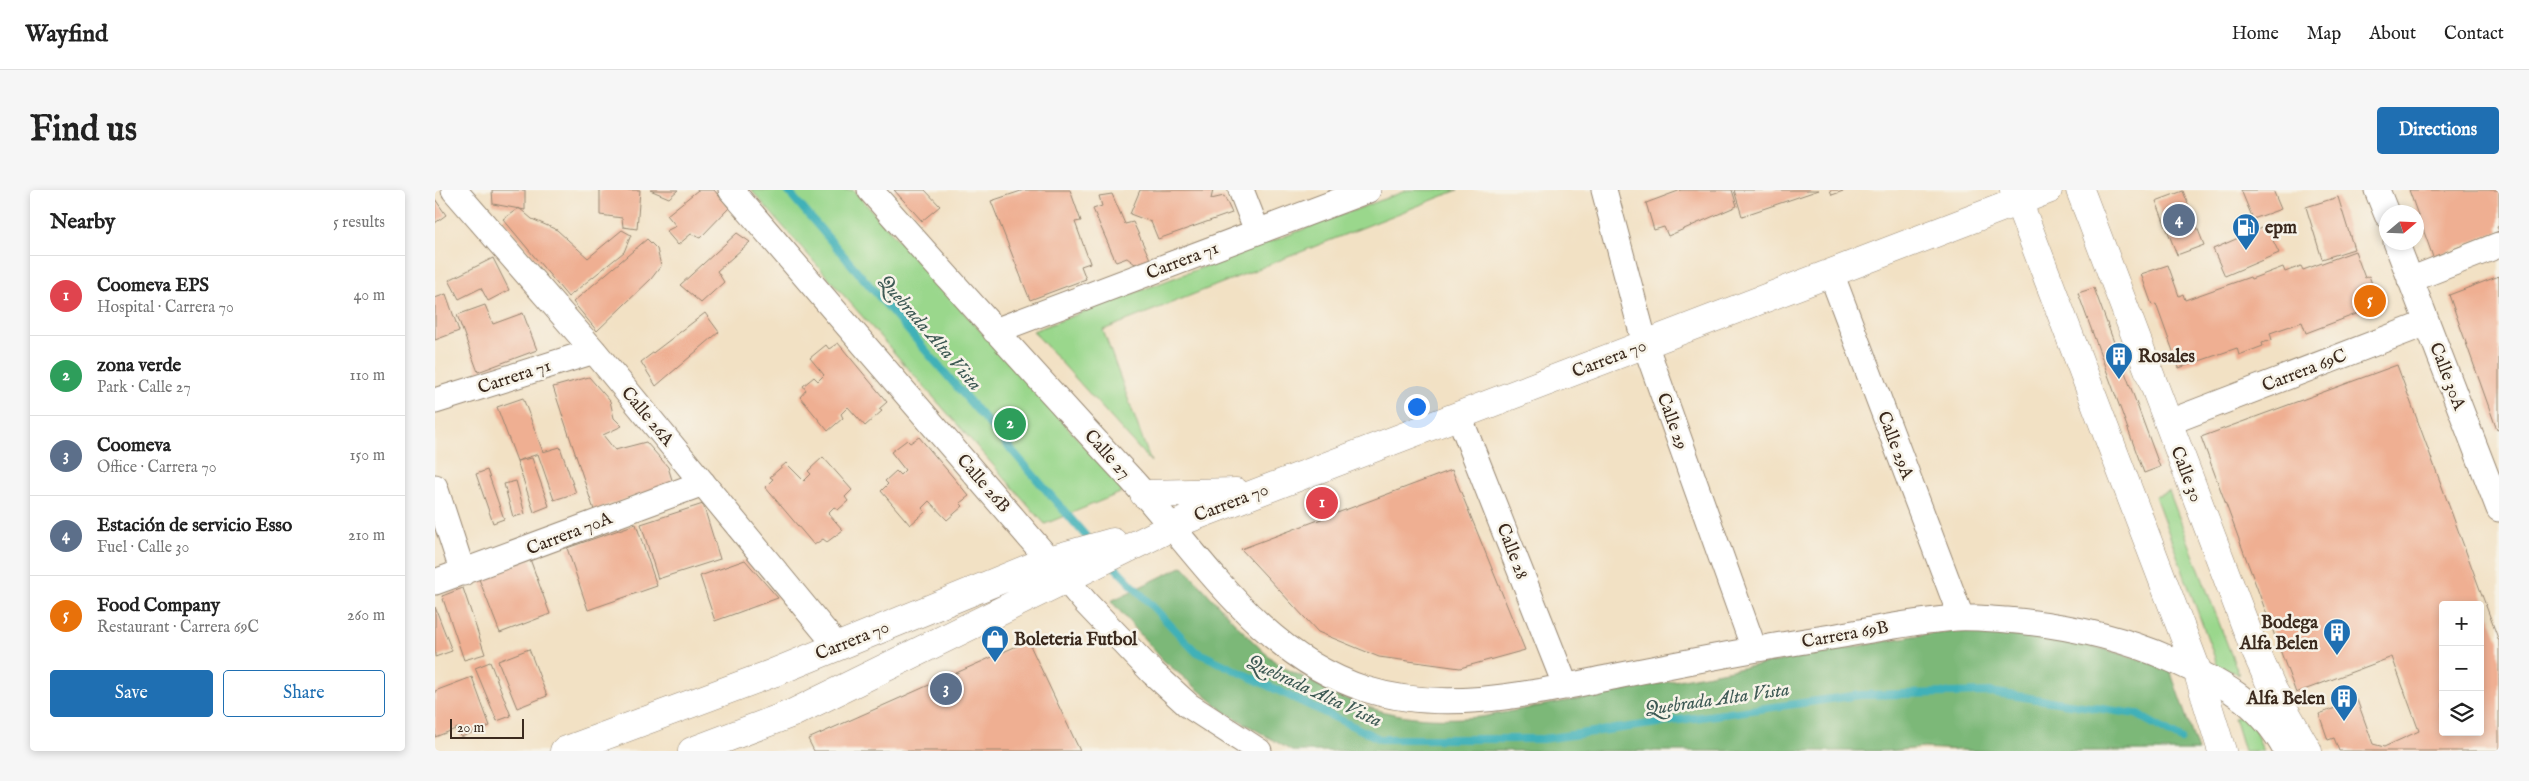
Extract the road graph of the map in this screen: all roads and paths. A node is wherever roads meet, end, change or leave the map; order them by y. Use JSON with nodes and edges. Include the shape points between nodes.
{"nodes":[{"id":1,"x":453,"y":190,"type":"edge"},
{"id":2,"x":731,"y":190,"type":"edge"},
{"id":3,"x":869,"y":190,"type":"edge"},
{"id":4,"x":1241,"y":190,"type":"edge"},
{"id":5,"x":1368,"y":190,"type":"edge"},
{"id":6,"x":1604,"y":190,"type":"edge"},
{"id":7,"x":2048,"y":190,"type":"edge"},
{"id":8,"x":2080,"y":190,"type":"edge"},
{"id":9,"x":2377,"y":190,"type":"edge"},
{"id":10,"x":2016,"y":196,"type":"edge"},
{"id":11,"x":2383,"y":205,"type":"edge"},
{"id":12,"x":1257,"y":231,"type":"junction"},
{"id":13,"x":2499,"y":245,"type":"edge"},
{"id":14,"x":2399,"y":250,"type":"edge"},
{"id":15,"x":1831,"y":273,"type":"junction"},
{"id":16,"x":2410,"y":280,"type":"junction"},
{"id":17,"x":2427,"y":323,"type":"junction"},
{"id":18,"x":995,"y":331,"type":"junction"},
{"id":19,"x":1645,"y":344,"type":"junction"},
{"id":20,"x":594,"y":351,"type":"junction"},
{"id":21,"x":435,"y":401,"type":"edge"},
{"id":22,"x":1459,"y":416,"type":"junction"},
{"id":23,"x":2180,"y":418,"type":"dead end"},
{"id":24,"x":703,"y":482,"type":"junction"},
{"id":25,"x":435,"y":487,"type":"edge"},
{"id":26,"x":1263,"y":490,"type":"junction"},
{"id":27,"x":1144,"y":494,"type":"junction"},
{"id":28,"x":2499,"y":509,"type":"edge"},
{"id":29,"x":1170,"y":526,"type":"junction"},
{"id":30,"x":1058,"y":570,"type":"junction"},
{"id":31,"x":463,"y":573,"type":"junction"},
{"id":32,"x":435,"y":582,"type":"edge"},
{"id":33,"x":1961,"y":617,"type":"junction"},
{"id":34,"x":837,"y":646,"type":"junction"},
{"id":35,"x":1754,"y":649,"type":"junction"},
{"id":36,"x":2197,"y":670,"type":"junction"},
{"id":37,"x":1566,"y":687,"type":"junction"},
{"id":38,"x":1368,"y":690,"type":"joint"},
{"id":39,"x":564,"y":751,"type":"edge"},
{"id":40,"x":692,"y":751,"type":"edge"},
{"id":41,"x":1259,"y":751,"type":"edge"},
{"id":42,"x":2222,"y":751,"type":"edge"},
{"id":43,"x":2286,"y":751,"type":"edge"},
{"id":44,"x":2309,"y":751,"type":"edge"}],
"edges":[{"from":1,"to":20,"type":"street","name":"Calle 26A"},
{"from":2,"to":30,"type":"street","name":"Calle 26B"},
{"from":3,"to":18,"type":"street","name":"Calle 27"},
{"from":4,"to":12,"type":"street"},
{"from":5,"to":12,"type":"street","name":"Carrera 71"},
{"from":6,"to":19,"type":"street","name":"Calle 29"},
{"from":7,"to":10,"type":"main road","name":"Carrera 70"},
{"from":8,"to":44,"type":"main road","name":"Calle 30","via":[[2252,643],[2273,690]]},
{"from":9,"to":11,"type":"street"},
{"from":10,"to":15,"type":"main road","name":"Carrera 70"},
{"from":10,"to":36,"type":"main road"},
{"from":12,"to":18,"type":"street","name":"Carrera 71"},
{"from":13,"to":16,"type":"street"},
{"from":14,"to":16,"type":"street","name":"Calle 30A"},
{"from":15,"to":19,"type":"main road","name":"Carrera 70"},
{"from":15,"to":33,"type":"street","name":"Calle 29A"},
{"from":16,"to":17,"type":"street","name":"Calle 30A"},
{"from":17,"to":23,"type":"street","name":"Carrera 69C"},
{"from":17,"to":28,"type":"street","name":"Calle 30A"},
{"from":18,"to":27,"type":"street","name":"Calle 27"},
{"from":19,"to":22,"type":"main road","name":"Carrera 70"},
{"from":19,"to":35,"type":"street","name":"Calle 29"},
{"from":20,"to":21,"type":"street","name":"Carrera 71"},
{"from":20,"to":24,"type":"street","name":"Calle 26A"},
{"from":22,"to":26,"type":"main road","name":"Carrera 70"},
{"from":22,"to":37,"type":"street","name":"Calle 28"},
{"from":24,"to":31,"type":"street","name":"Carrera 70A"},
{"from":24,"to":34,"type":"street","name":"Calle 26A"},
{"from":25,"to":31,"type":"street"},
{"from":26,"to":27,"type":"main road"},
{"from":26,"to":29,"type":"main road","name":"Carrera 70"},
{"from":27,"to":29,"type":"street","name":"Calle 27"},
{"from":29,"to":30,"type":"main road","name":"Carrera 70"},
{"from":29,"to":38,"type":"street","name":"Calle 27","via":[[1193,556],[1270,635],[1317,668]]},
{"from":30,"to":34,"type":"main road","name":"Carrera 70"},
{"from":30,"to":40,"type":"main road","name":"Carrera 70","via":[[793,713]]},
{"from":30,"to":41,"type":"street","name":"Calle 26B","via":[[1152,672],[1188,705]]},
{"from":31,"to":32,"type":"street","name":"Carrera 70A"},
{"from":33,"to":35,"type":"street","name":"Carrera 69B","via":[[1905,623]]},
{"from":33,"to":36,"type":"street","name":"Carrera 69B","via":[[2065,626],[2155,652]]},
{"from":34,"to":39,"type":"main road","name":"Carrera 70"},
{"from":35,"to":37,"type":"street","name":"Carrera 69B"},
{"from":36,"to":42,"type":"main road"},
{"from":36,"to":43,"type":"street","name":"Carrera 69B","via":[[2254,706],[2268,721]]},
{"from":37,"to":38,"type":"street","name":"Carrera 69B","via":[[1471,700],[1419,699]]}]}
